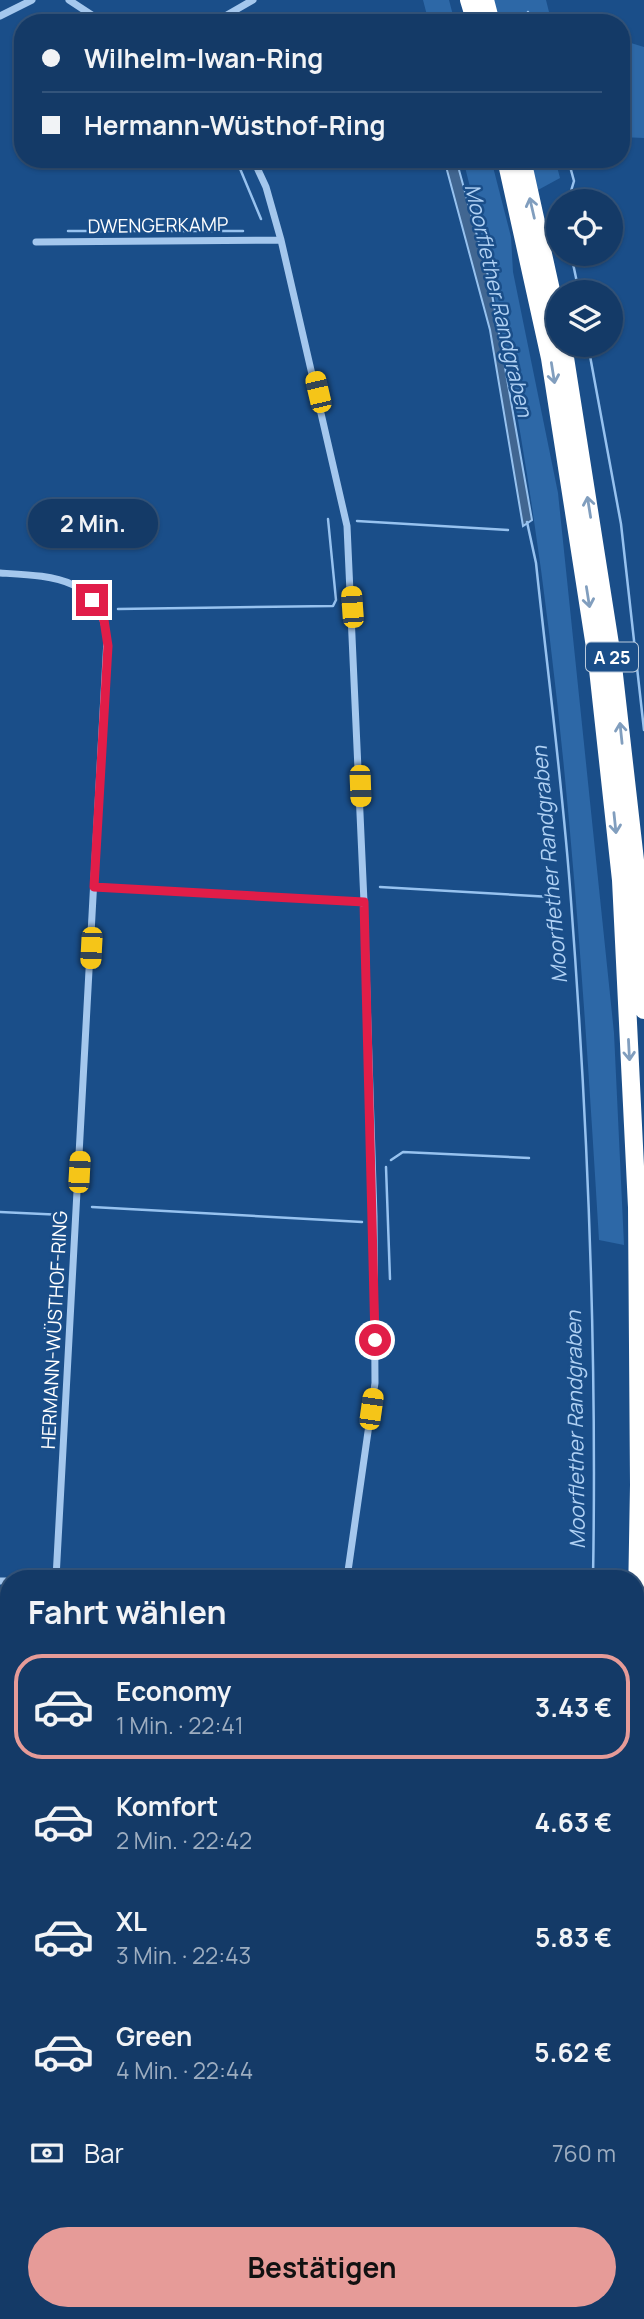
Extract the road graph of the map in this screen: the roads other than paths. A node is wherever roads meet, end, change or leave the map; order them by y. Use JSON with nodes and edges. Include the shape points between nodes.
{"nodes":[{"id":1,"x":32,"y":0,"type":"edge"},
{"id":2,"x":69,"y":0,"type":"edge"},
{"id":3,"x":253,"y":0,"type":"edge"},
{"id":4,"x":485,"y":0,"type":"edge"},
{"id":5,"x":244,"y":3,"type":"edge"},
{"id":6,"x":475,"y":12,"type":"edge"},
{"id":7,"x":90,"y":14,"type":"edge"},
{"id":8,"x":227,"y":14,"type":"edge"},
{"id":9,"x":0,"y":16,"type":"edge"},
{"id":10,"x":257,"y":168,"type":"edge"},
{"id":11,"x":508,"y":168,"type":"edge"},
{"id":12,"x":524,"y":168,"type":"edge"},
{"id":13,"x":281,"y":240,"type":"junction"},
{"id":14,"x":36,"y":242,"type":"dead end"},
{"id":15,"x":549,"y":280,"type":"edge"},
{"id":16,"x":566,"y":357,"type":"edge"},
{"id":17,"x":0,"y":573,"type":"edge"},
{"id":18,"x":94,"y":887,"type":"junction"},
{"id":19,"x":364,"y":902,"type":"junction"},
{"id":20,"x":644,"y":1010,"type":"edge"},
{"id":21,"x":56,"y":1570,"type":"edge"},
{"id":22,"x":348,"y":1570,"type":"edge"},
{"id":23,"x":638,"y":1570,"type":"edge"}],
"edges":[{"from":1,"to":9,"type":"street"},
{"from":2,"to":7,"type":"street"},
{"from":3,"to":5,"type":"street"},
{"from":4,"to":6,"type":"highway"},
{"from":5,"to":8,"type":"street"},
{"from":10,"to":13,"type":"street"},
{"from":11,"to":23,"type":"highway","number":"A 25","one_way":true,"via":[[551,358],[597,660],[621,880],[637,1207]]},
{"from":15,"to":12,"type":"highway","one_way":true},
{"from":13,"to":14,"type":"street","name":"DWENGERKAMP"},
{"from":13,"to":19,"type":"street","via":[[347,526]]},
{"from":20,"to":16,"type":"highway","number":"A 25","one_way":true,"via":[[637,878],[612,657]]},
{"from":17,"to":18,"type":"street","name":"HERMANN-WÜSTHOF-RING","via":[[67,581],[86,593],[104,620],[108,646]]},
{"from":18,"to":19,"type":"street"},
{"from":18,"to":21,"type":"street","name":"HERMANN-WÜSTHOF-RING"},
{"from":19,"to":22,"type":"street","via":[[375,1383]]}]}
